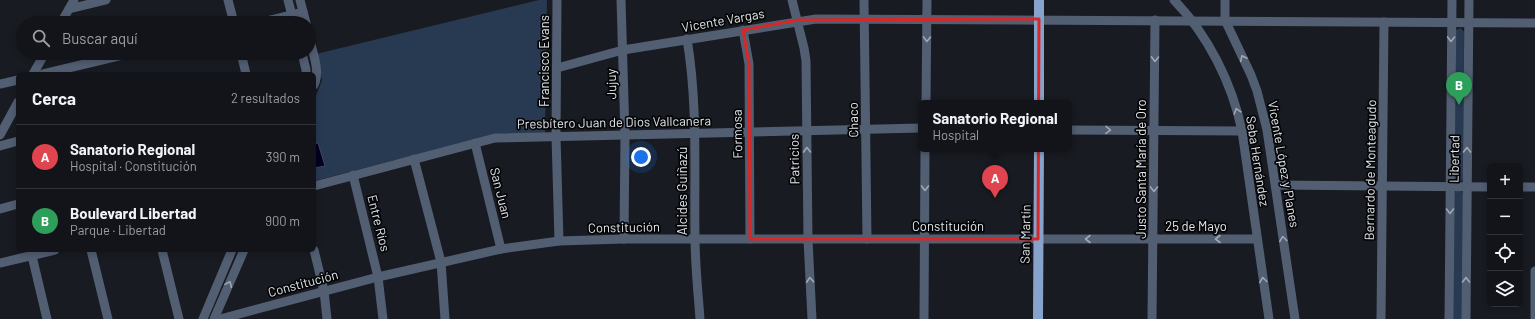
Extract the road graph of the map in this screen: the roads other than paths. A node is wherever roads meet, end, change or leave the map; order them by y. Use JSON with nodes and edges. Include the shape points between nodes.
{"nodes":[{"id":1,"x":74,"y":0,"type":"edge"},
{"id":2,"x":106,"y":0,"type":"edge"},
{"id":3,"x":228,"y":0,"type":"edge"},
{"id":4,"x":288,"y":0,"type":"edge"},
{"id":5,"x":300,"y":0,"type":"edge"},
{"id":6,"x":557,"y":0,"type":"edge"},
{"id":7,"x":621,"y":0,"type":"edge"},
{"id":8,"x":792,"y":0,"type":"edge"},
{"id":9,"x":864,"y":0,"type":"edge"},
{"id":10,"x":927,"y":0,"type":"edge"},
{"id":11,"x":1039,"y":0,"type":"edge"},
{"id":12,"x":1174,"y":0,"type":"edge"},
{"id":13,"x":1225,"y":0,"type":"edge"},
{"id":14,"x":1452,"y":0,"type":"edge"},
{"id":15,"x":1469,"y":0,"type":"edge"},
{"id":16,"x":69,"y":9,"type":"junction"},
{"id":17,"x":303,"y":12,"type":"junction"},
{"id":18,"x":65,"y":16,"type":"edge"},
{"id":19,"x":232,"y":16,"type":"edge"},
{"id":20,"x":293,"y":16,"type":"edge"},
{"id":21,"x":298,"y":16,"type":"edge"},
{"id":22,"x":304,"y":16,"type":"edge"},
{"id":23,"x":864,"y":18,"type":"junction"},
{"id":24,"x":927,"y":19,"type":"junction"},
{"id":25,"x":1039,"y":19,"type":"junction"},
{"id":26,"x":798,"y":20,"type":"junction"},
{"id":27,"x":1155,"y":20,"type":"junction"},
{"id":28,"x":1191,"y":20,"type":"junction"},
{"id":29,"x":1225,"y":20,"type":"junction"},
{"id":30,"x":1384,"y":22,"type":"junction"},
{"id":31,"x":1452,"y":22,"type":"junction"},
{"id":32,"x":1469,"y":23,"type":"junction"},
{"id":33,"x":1535,"y":23,"type":"edge"},
{"id":34,"x":743,"y":30,"type":"junction"},
{"id":35,"x":687,"y":39,"type":"junction"},
{"id":36,"x":623,"y":50,"type":"junction"},
{"id":37,"x":41,"y":60,"type":"edge"},
{"id":38,"x":102,"y":60,"type":"edge"},
{"id":39,"x":243,"y":60,"type":"edge"},
{"id":40,"x":304,"y":60,"type":"edge"},
{"id":41,"x":314,"y":60,"type":"edge"},
{"id":42,"x":557,"y":68,"type":"junction"},
{"id":43,"x":34,"y":72,"type":"edge"},
{"id":44,"x":51,"y":72,"type":"edge"},
{"id":45,"x":246,"y":72,"type":"edge"},
{"id":46,"x":306,"y":72,"type":"edge"},
{"id":47,"x":316,"y":76,"type":"edge"},
{"id":48,"x":16,"y":80,"type":"edge"},
{"id":49,"x":0,"y":84,"type":"edge"},
{"id":50,"x":926,"y":100,"type":"edge"},
{"id":51,"x":1039,"y":100,"type":"edge"},
{"id":52,"x":16,"y":106,"type":"edge"},
{"id":53,"x":918,"y":128,"type":"edge"},
{"id":54,"x":867,"y":130,"type":"junction"},
{"id":55,"x":1072,"y":130,"type":"edge"},
{"id":56,"x":806,"y":131,"type":"junction"},
{"id":57,"x":1154,"y":131,"type":"junction"},
{"id":58,"x":1242,"y":131,"type":"junction"},
{"id":59,"x":750,"y":132,"type":"junction"},
{"id":60,"x":694,"y":133,"type":"junction"},
{"id":61,"x":0,"y":135,"type":"edge"},
{"id":62,"x":625,"y":135,"type":"junction"},
{"id":63,"x":556,"y":136,"type":"junction"},
{"id":64,"x":16,"y":142,"type":"edge"},
{"id":65,"x":475,"y":143,"type":"junction"},
{"id":66,"x":0,"y":146,"type":"edge"},
{"id":67,"x":925,"y":152,"type":"edge"},
{"id":68,"x":1039,"y":152,"type":"edge"},
{"id":69,"x":414,"y":159,"type":"junction"},
{"id":70,"x":353,"y":175,"type":"junction"},
{"id":71,"x":316,"y":185,"type":"edge"},
{"id":72,"x":1276,"y":185,"type":"junction"},
{"id":73,"x":1382,"y":186,"type":"junction"},
{"id":74,"x":1450,"y":186,"type":"junction"},
{"id":75,"x":1466,"y":187,"type":"junction"},
{"id":76,"x":1487,"y":187,"type":"edge"},
{"id":77,"x":1523,"y":187,"type":"edge"},
{"id":78,"x":1535,"y":187,"type":"edge"},
{"id":79,"x":16,"y":205,"type":"edge"},
{"id":80,"x":0,"y":209,"type":"edge"},
{"id":81,"x":624,"y":239,"type":"junction"},
{"id":82,"x":695,"y":239,"type":"junction"},
{"id":83,"x":750,"y":239,"type":"junction"},
{"id":84,"x":867,"y":239,"type":"junction"},
{"id":85,"x":925,"y":239,"type":"junction"},
{"id":86,"x":1038,"y":239,"type":"junction"},
{"id":87,"x":1153,"y":239,"type":"junction"},
{"id":88,"x":808,"y":240,"type":"junction"},
{"id":89,"x":1258,"y":240,"type":"junction"},
{"id":90,"x":559,"y":241,"type":"junction"},
{"id":91,"x":501,"y":249,"type":"junction"},
{"id":92,"x":48,"y":252,"type":"edge"},
{"id":93,"x":91,"y":252,"type":"edge"},
{"id":94,"x":162,"y":252,"type":"edge"},
{"id":95,"x":231,"y":252,"type":"edge"},
{"id":96,"x":243,"y":252,"type":"edge"},
{"id":97,"x":314,"y":252,"type":"edge"},
{"id":98,"x":32,"y":256,"type":"junction"},
{"id":99,"x":441,"y":262,"type":"junction"},
{"id":100,"x":0,"y":264,"type":"edge"},
{"id":101,"x":1535,"y":271,"type":"edge"},
{"id":102,"x":378,"y":277,"type":"junction"},
{"id":103,"x":324,"y":291,"type":"junction"},
{"id":104,"x":47,"y":319,"type":"edge"},
{"id":105,"x":108,"y":319,"type":"edge"},
{"id":106,"x":179,"y":319,"type":"edge"},
{"id":107,"x":203,"y":319,"type":"edge"},
{"id":108,"x":214,"y":319,"type":"edge"},
{"id":109,"x":220,"y":319,"type":"edge"},
{"id":110,"x":327,"y":319,"type":"edge"},
{"id":111,"x":383,"y":319,"type":"edge"},
{"id":112,"x":445,"y":319,"type":"edge"},
{"id":113,"x":700,"y":319,"type":"edge"},
{"id":114,"x":812,"y":319,"type":"edge"},
{"id":115,"x":924,"y":319,"type":"edge"},
{"id":116,"x":1038,"y":319,"type":"edge"},
{"id":117,"x":1152,"y":319,"type":"edge"},
{"id":118,"x":1268,"y":319,"type":"edge"},
{"id":119,"x":1295,"y":319,"type":"edge"},
{"id":120,"x":1381,"y":319,"type":"edge"},
{"id":121,"x":1449,"y":319,"type":"edge"},
{"id":122,"x":1466,"y":319,"type":"edge"},
{"id":123,"x":1535,"y":319,"type":"edge"}],
"edges":[{"from":1,"to":16,"type":"street"},
{"from":2,"to":16,"type":"street"},
{"from":3,"to":19,"type":"street"},
{"from":4,"to":20,"type":"street"},
{"from":5,"to":17,"type":"street"},
{"from":6,"to":42,"type":"street","name":"Francisco Evans"},
{"from":7,"to":36,"type":"street","name":"Jujuy"},
{"from":8,"to":26,"type":"street","name":"Patricios"},
{"from":9,"to":23,"type":"street","name":"Chaco"},
{"from":10,"to":24,"type":"street"},
{"from":11,"to":25,"type":"main road"},
{"from":12,"to":28,"type":"street","name":"Seba Hernández"},
{"from":13,"to":29,"type":"street"},
{"from":14,"to":31,"type":"street","name":"Libertad"},
{"from":15,"to":32,"type":"street","name":"Libertad"},
{"from":16,"to":18,"type":"street"},
{"from":17,"to":21,"type":"street"},
{"from":17,"to":22,"type":"street"},
{"from":23,"to":24,"type":"street","name":"Vicente Vargas"},
{"from":23,"to":26,"type":"street","name":"Vicente Vargas"},
{"from":23,"to":54,"type":"street","name":"Chaco"},
{"from":24,"to":25,"type":"street","name":"Vicente Vargas"},
{"from":24,"to":50,"type":"street","one_way":true},
{"from":25,"to":27,"type":"street","name":"Vicente Vargas"},
{"from":25,"to":51,"type":"main road"},
{"from":26,"to":34,"type":"street","name":"Vicente Vargas"},
{"from":26,"to":56,"type":"street","name":"Patricios","via":[[806,61]]},
{"from":27,"to":28,"type":"street","name":"Vicente Vargas"},
{"from":27,"to":57,"type":"street","name":"Justo Santa María de Oro","one_way":true},
{"from":28,"to":29,"type":"street","name":"Vicente Vargas"},
{"from":58,"to":28,"type":"street","name":"Seba Hernández","one_way":true,"via":[[1226,79],[1216,58]]},
{"from":29,"to":30,"type":"street","name":"Vicente Vargas"},
{"from":72,"to":29,"type":"street","name":"Vicente López y Planes","one_way":true,"via":[[1258,91]]},
{"from":30,"to":31,"type":"street","name":"Vicente Vargas"},
{"from":30,"to":73,"type":"street","name":"Bernardo de Monteagudo"},
{"from":31,"to":32,"type":"street","name":"Vicente Vargas"},
{"from":31,"to":74,"type":"street","name":"Libertad","one_way":true},
{"from":32,"to":33,"type":"street","name":"Vicente Vargas"},
{"from":75,"to":32,"type":"street","name":"Libertad","one_way":true},
{"from":34,"to":35,"type":"street","name":"Vicente Vargas"},
{"from":34,"to":59,"type":"street","name":"Formosa","via":[[749,64]]},
{"from":35,"to":36,"type":"street","name":"Vicente Vargas"},
{"from":35,"to":60,"type":"street","name":"Alcides Guiñazú","via":[[692,72]]},
{"from":36,"to":42,"type":"street","name":"Vicente Vargas"},
{"from":36,"to":62,"type":"street","name":"Jujuy"},
{"from":37,"to":43,"type":"street"},
{"from":38,"to":44,"type":"street"},
{"from":39,"to":45,"type":"street"},
{"from":40,"to":46,"type":"street"},
{"from":41,"to":47,"type":"street"},
{"from":42,"to":63,"type":"street","name":"Francisco Evans"},
{"from":48,"to":49,"type":"street"},
{"from":52,"to":61,"type":"street"},
{"from":53,"to":54,"type":"street","name":"Presbítero Juan de Dios Vallcanera"},
{"from":54,"to":56,"type":"street","name":"Presbítero Juan de Dios Vallcanera"},
{"from":54,"to":84,"type":"street","name":"Chaco"},
{"from":55,"to":57,"type":"street","one_way":true},
{"from":56,"to":59,"type":"street","name":"Presbítero Juan de Dios Vallcanera"},
{"from":88,"to":56,"type":"street","name":"Patricios","one_way":true},
{"from":57,"to":58,"type":"street"},
{"from":57,"to":87,"type":"street","name":"Justo Santa María de Oro","one_way":true},
{"from":58,"to":89,"type":"street","name":"Seba Hernández"},
{"from":59,"to":60,"type":"street","name":"Presbítero Juan de Dios Vallcanera"},
{"from":59,"to":83,"type":"street","name":"Formosa"},
{"from":60,"to":62,"type":"street","name":"Presbítero Juan de Dios Vallcanera"},
{"from":60,"to":82,"type":"street","name":"Alcides Guiñazú"},
{"from":62,"to":63,"type":"street","name":"Presbítero Juan de Dios Vallcanera"},
{"from":62,"to":81,"type":"street","name":"Jujuy"},
{"from":63,"to":65,"type":"street","name":"Presbítero Juan de Dios Vallcanera","via":[[495,138]]},
{"from":63,"to":90,"type":"street","name":"Francisco Evans"},
{"from":64,"to":66,"type":"street"},
{"from":65,"to":69,"type":"street","name":"Presbítero Juan de Dios Vallcanera"},
{"from":65,"to":91,"type":"street","name":"San Juan"},
{"from":67,"to":85,"type":"street","one_way":true},
{"from":68,"to":86,"type":"main road","name":"San Martín"},
{"from":69,"to":70,"type":"street","name":"Presbítero Juan de Dios Vallcanera"},
{"from":69,"to":99,"type":"street"},
{"from":70,"to":71,"type":"street","name":"Presbítero Juan de Dios Vallcanera"},
{"from":70,"to":102,"type":"street","name":"Entre Ríos"},
{"from":72,"to":73,"type":"street"},
{"from":119,"to":72,"type":"street","name":"Vicente López y Planes","one_way":true},
{"from":73,"to":74,"type":"street"},
{"from":73,"to":120,"type":"street","name":"Bernardo de Monteagudo"},
{"from":74,"to":75,"type":"street"},
{"from":74,"to":121,"type":"street","name":"Libertad","one_way":true},
{"from":75,"to":76,"type":"street"},
{"from":122,"to":75,"type":"street","name":"Libertad","one_way":true},
{"from":77,"to":78,"type":"street"},
{"from":79,"to":80,"type":"street"},
{"from":81,"to":82,"type":"street","name":"Constitución"},
{"from":81,"to":90,"type":"street","name":"Constitución"},
{"from":82,"to":83,"type":"street","name":"Constitución"},
{"from":82,"to":113,"type":"street","name":"Alcides Guiñazú"},
{"from":83,"to":88,"type":"street","name":"Constitución"},
{"from":84,"to":85,"type":"street","name":"Constitución"},
{"from":84,"to":88,"type":"street","name":"Constitución"},
{"from":85,"to":86,"type":"street","name":"Constitución"},
{"from":85,"to":115,"type":"street"},
{"from":87,"to":86,"type":"street","name":"25 de Mayo","one_way":true},
{"from":86,"to":116,"type":"main road","name":"San Martín"},
{"from":89,"to":87,"type":"street","name":"25 de Mayo","one_way":true},
{"from":87,"to":117,"type":"street","name":"Justo Santa María de Oro"},
{"from":114,"to":88,"type":"street","name":"Patricios","one_way":true},
{"from":118,"to":89,"type":"street","name":"Seba Hernández","one_way":true},
{"from":90,"to":91,"type":"street","name":"Constitución"},
{"from":91,"to":99,"type":"street","name":"Constitución"},
{"from":92,"to":98,"type":"street"},
{"from":93,"to":105,"type":"street"},
{"from":94,"to":106,"type":"street"},
{"from":95,"to":107,"type":"street"},
{"from":108,"to":96,"type":"street","one_way":true},
{"from":97,"to":103,"type":"street"},
{"from":98,"to":100,"type":"street"},
{"from":98,"to":104,"type":"street"},
{"from":99,"to":102,"type":"street","name":"Constitución"},
{"from":99,"to":112,"type":"street"},
{"from":101,"to":123,"type":"street"},
{"from":102,"to":103,"type":"street","name":"Constitución"},
{"from":102,"to":111,"type":"street","name":"Entre Ríos"},
{"from":103,"to":109,"type":"street","name":"Constitución"},
{"from":103,"to":110,"type":"street"}]}
